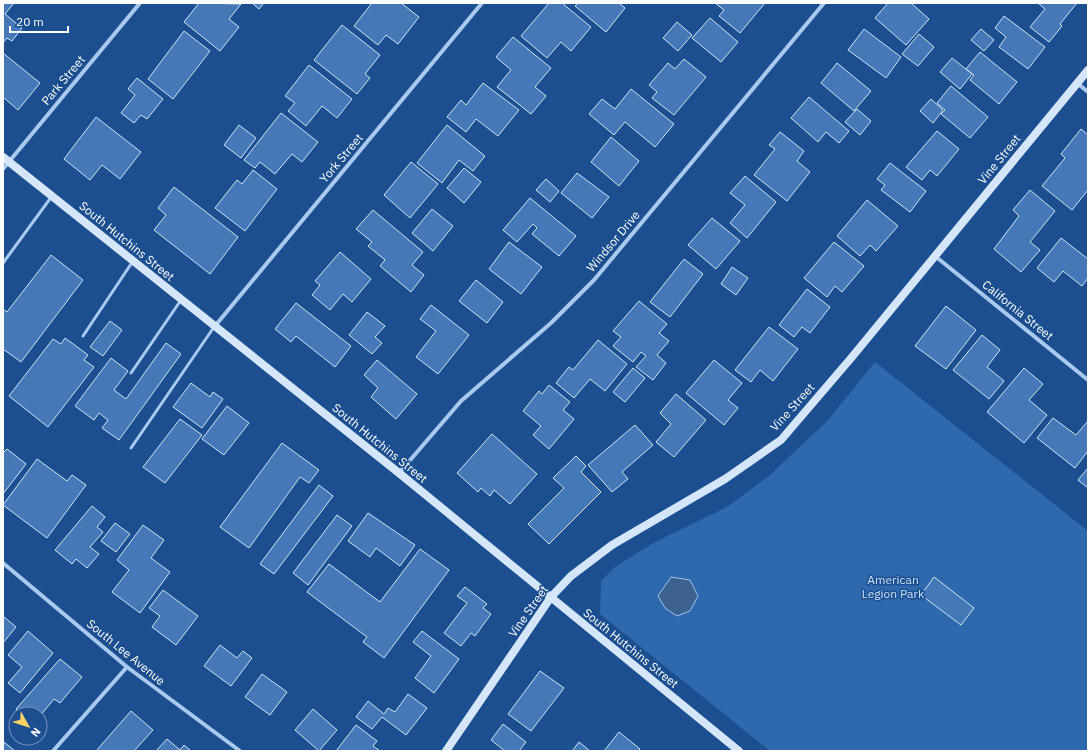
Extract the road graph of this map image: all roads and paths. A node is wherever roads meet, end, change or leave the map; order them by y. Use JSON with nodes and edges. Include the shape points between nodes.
{"nodes":[{"id":1,"x":140,"y":3,"type":"edge"},
{"id":2,"x":482,"y":3,"type":"edge"},
{"id":3,"x":824,"y":3,"type":"edge"},
{"id":4,"x":1088,"y":70,"type":"edge"},
{"id":5,"x":1077,"y":83,"type":"junction"},
{"id":6,"x":1088,"y":92,"type":"edge"},
{"id":7,"x":6,"y":159,"type":"edge"},
{"id":8,"x":3,"y":170,"type":"edge"},
{"id":9,"x":52,"y":196,"type":"junction"},
{"id":10,"x":935,"y":256,"type":"junction"},
{"id":11,"x":133,"y":261,"type":"junction"},
{"id":12,"x":3,"y":264,"type":"edge"},
{"id":13,"x":181,"y":299,"type":"junction"},
{"id":14,"x":215,"y":326,"type":"junction"},
{"id":15,"x":83,"y":336,"type":"dead end"},
{"id":16,"x":131,"y":373,"type":"dead end"},
{"id":17,"x":1088,"y":380,"type":"edge"},
{"id":18,"x":131,"y":448,"type":"dead end"},
{"id":19,"x":398,"y":473,"type":"junction"},
{"id":20,"x":3,"y":563,"type":"edge"},
{"id":21,"x":551,"y":597,"type":"junction"},
{"id":22,"x":128,"y":667,"type":"junction"},
{"id":23,"x":53,"y":751,"type":"edge"},
{"id":24,"x":240,"y":751,"type":"edge"},
{"id":25,"x":446,"y":751,"type":"edge"},
{"id":26,"x":739,"y":751,"type":"edge"}],
"edges":[{"from":1,"to":7,"type":"street","name":"Park Street"},
{"from":2,"to":14,"type":"street","name":"York Street"},
{"from":3,"to":19,"type":"street","name":"Windsor Drive","via":[[594,280],[551,323],[461,401]]},
{"from":4,"to":5,"type":"street","name":"Vine Street"},
{"from":5,"to":6,"type":"street"},
{"from":5,"to":10,"type":"street","name":"Vine Street"},
{"from":7,"to":8,"type":"street","name":"Park Street"},
{"from":7,"to":9,"type":"street","name":"South Hutchins Street"},
{"from":9,"to":11,"type":"street","name":"South Hutchins Street"},
{"from":9,"to":12,"type":"lane"},
{"from":10,"to":17,"type":"street","name":"California Street"},
{"from":10,"to":21,"type":"street","name":"Vine Street","via":[[781,440],[725,479],[612,545],[572,576]]},
{"from":11,"to":13,"type":"street","name":"South Hutchins Street"},
{"from":11,"to":15,"type":"lane"},
{"from":13,"to":14,"type":"street","name":"South Hutchins Street"},
{"from":13,"to":16,"type":"lane"},
{"from":14,"to":18,"type":"lane"},
{"from":14,"to":19,"type":"street","name":"South Hutchins Street"},
{"from":19,"to":21,"type":"street","name":"South Hutchins Street"},
{"from":20,"to":22,"type":"street","name":"South Lee Avenue"},
{"from":21,"to":25,"type":"street","name":"Vine Street"},
{"from":21,"to":26,"type":"street","name":"South Hutchins Street"},
{"from":22,"to":23,"type":"street"},
{"from":22,"to":24,"type":"street","name":"South Lee Avenue"}]}
